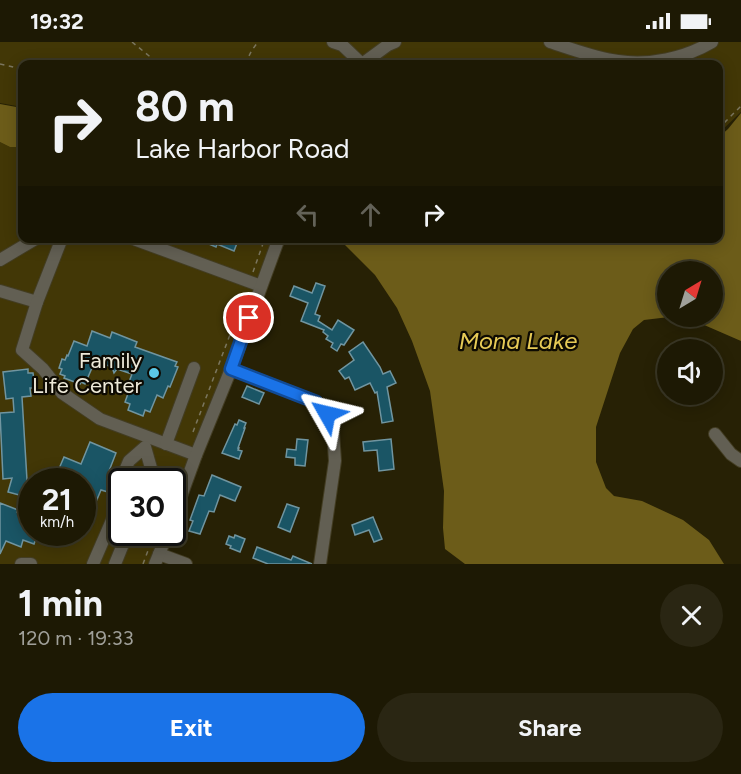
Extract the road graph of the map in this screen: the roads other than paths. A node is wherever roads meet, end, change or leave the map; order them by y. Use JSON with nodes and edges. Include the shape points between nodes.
{"nodes":[{"id":1,"x":333,"y":42,"type":"edge"},
{"id":2,"x":395,"y":42,"type":"edge"},
{"id":3,"x":550,"y":42,"type":"edge"},
{"id":4,"x":712,"y":42,"type":"edge"},
{"id":5,"x":358,"y":60,"type":"edge"},
{"id":6,"x":367,"y":60,"type":"edge"},
{"id":7,"x":614,"y":60,"type":"edge"},
{"id":8,"x":656,"y":60,"type":"edge"},
{"id":9,"x":29,"y":243,"type":"edge"},
{"id":10,"x":60,"y":243,"type":"edge"},
{"id":11,"x":144,"y":243,"type":"edge"},
{"id":12,"x":276,"y":243,"type":"edge"},
{"id":13,"x":0,"y":260,"type":"edge"},
{"id":14,"x":255,"y":284,"type":"junction"},
{"id":15,"x":0,"y":291,"type":"edge"},
{"id":16,"x":37,"y":302,"type":"junction"},
{"id":17,"x":194,"y":368,"type":"dead end"},
{"id":18,"x":231,"y":369,"type":"junction"},
{"id":19,"x":715,"y":434,"type":"dead end"},
{"id":20,"x":147,"y":442,"type":"junction"},
{"id":21,"x":166,"y":444,"type":"junction"},
{"id":22,"x":191,"y":453,"type":"junction"},
{"id":23,"x":741,"y":462,"type":"edge"},
{"id":24,"x":126,"y":468,"type":"edge"},
{"id":25,"x":152,"y":468,"type":"edge"},
{"id":26,"x":186,"y":471,"type":"edge"},
{"id":27,"x":108,"y":531,"type":"edge"},
{"id":28,"x":122,"y":546,"type":"edge"},
{"id":29,"x":157,"y":559,"type":"edge"},
{"id":30,"x":21,"y":564,"type":"edge"},
{"id":31,"x":31,"y":564,"type":"edge"},
{"id":32,"x":93,"y":564,"type":"edge"},
{"id":33,"x":115,"y":564,"type":"edge"},
{"id":34,"x":186,"y":564,"type":"edge"},
{"id":35,"x":320,"y":564,"type":"edge"}],
"edges":[{"from":1,"to":5,"type":"street"},
{"from":2,"to":6,"type":"street"},
{"from":3,"to":7,"type":"street"},
{"from":4,"to":8,"type":"street","via":[[687,54]]},
{"from":9,"to":13,"type":"street"},
{"from":10,"to":16,"type":"street"},
{"from":11,"to":14,"type":"street"},
{"from":12,"to":14,"type":"street"},
{"from":14,"to":18,"type":"street"},
{"from":15,"to":16,"type":"street"},
{"from":16,"to":20,"type":"street","via":[[22,350],[62,393],[100,419]]},
{"from":17,"to":21,"type":"street"},
{"from":18,"to":22,"type":"street"},
{"from":18,"to":35,"type":"street","via":[[316,402],[327,414],[333,432],[334,460]]},
{"from":19,"to":23,"type":"street"},
{"from":20,"to":21,"type":"street"},
{"from":20,"to":24,"type":"street"},
{"from":20,"to":25,"type":"street"},
{"from":21,"to":22,"type":"street"},
{"from":22,"to":26,"type":"street"},
{"from":27,"to":32,"type":"street"},
{"from":28,"to":33,"type":"street"},
{"from":29,"to":34,"type":"street"},
{"from":30,"to":31,"type":"street"}]}
